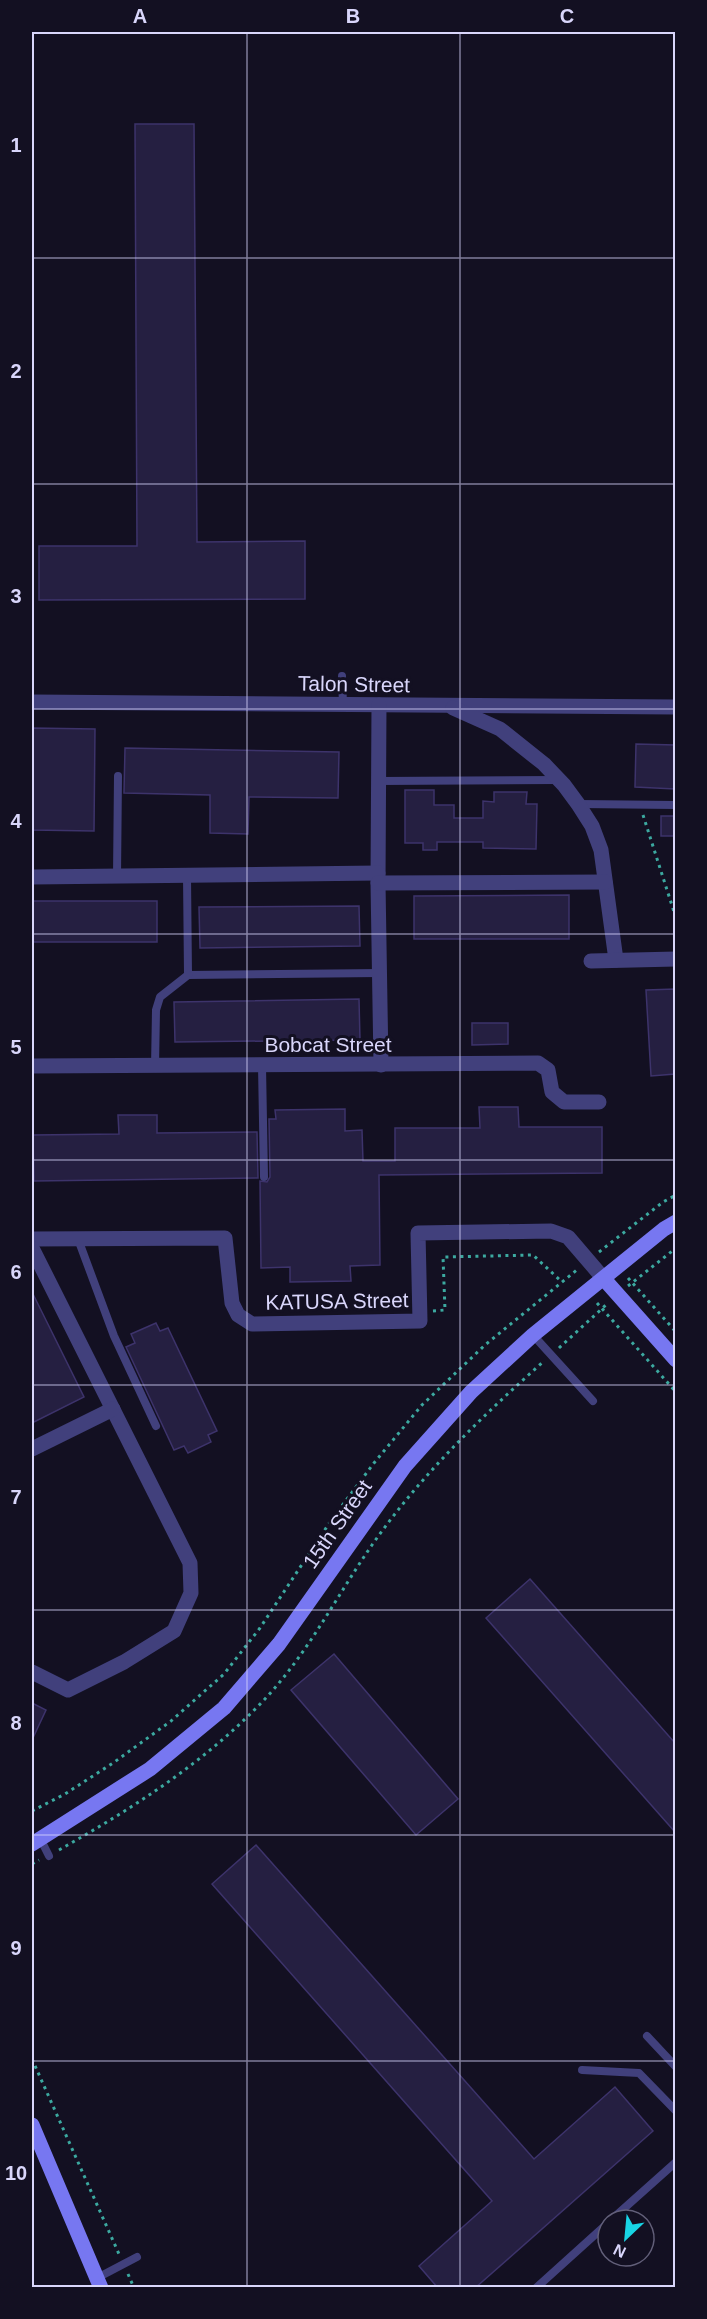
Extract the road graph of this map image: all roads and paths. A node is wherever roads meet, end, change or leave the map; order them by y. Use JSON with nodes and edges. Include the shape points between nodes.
{"nodes":[{"id":1,"x":342,"y":676,"type":"dead end"},
{"id":2,"x":32,"y":702,"type":"edge"},
{"id":3,"x":343,"y":705,"type":"junction"},
{"id":4,"x":379,"y":705,"type":"junction"},
{"id":5,"x":448,"y":706,"type":"junction"},
{"id":6,"x":675,"y":708,"type":"edge"},
{"id":7,"x":118,"y":776,"type":"dead end"},
{"id":8,"x":559,"y":780,"type":"junction"},
{"id":9,"x":379,"y":781,"type":"junction"},
{"id":10,"x":578,"y":804,"type":"junction"},
{"id":11,"x":639,"y":805,"type":"junction"},
{"id":12,"x":675,"y":805,"type":"edge"},
{"id":13,"x":117,"y":876,"type":"junction"},
{"id":14,"x":187,"y":876,"type":"junction"},
{"id":15,"x":32,"y":877,"type":"edge"},
{"id":16,"x":378,"y":878,"type":"junction"},
{"id":17,"x":605,"y":882,"type":"junction"},
{"id":18,"x":675,"y":918,"type":"edge"},
{"id":19,"x":675,"y":959,"type":"edge"},
{"id":20,"x":616,"y":960,"type":"junction"},
{"id":21,"x":591,"y":961,"type":"dead end"},
{"id":22,"x":380,"y":973,"type":"junction"},
{"id":23,"x":188,"y":975,"type":"junction"},
{"id":24,"x":381,"y":1065,"type":"junction"},
{"id":25,"x":32,"y":1066,"type":"edge"},
{"id":26,"x":262,"y":1066,"type":"junction"},
{"id":27,"x":155,"y":1067,"type":"junction"},
{"id":28,"x":599,"y":1102,"type":"dead end"},
{"id":29,"x":264,"y":1178,"type":"dead end"},
{"id":30,"x":675,"y":1195,"type":"edge"},
{"id":31,"x":675,"y":1222,"type":"edge"},
{"id":32,"x":32,"y":1239,"type":"edge"},
{"id":33,"x":78,"y":1239,"type":"junction"},
{"id":34,"x":32,"y":1248,"type":"edge"},
{"id":35,"x":675,"y":1248,"type":"edge"},
{"id":36,"x":588,"y":1261,"type":"junction"},
{"id":37,"x":619,"y":1266,"type":"junction"},
{"id":38,"x":604,"y":1279,"type":"junction"},
{"id":39,"x":562,"y":1282,"type":"junction"},
{"id":40,"x":632,"y":1283,"type":"junction"},
{"id":41,"x":587,"y":1292,"type":"junction"},
{"id":42,"x":618,"y":1295,"type":"junction"},
{"id":43,"x":602,"y":1309,"type":"junction"},
{"id":44,"x":420,"y":1311,"type":"junction"},
{"id":45,"x":675,"y":1332,"type":"edge"},
{"id":46,"x":533,"y":1335,"type":"junction"},
{"id":47,"x":675,"y":1360,"type":"edge"},
{"id":48,"x":675,"y":1392,"type":"edge"},
{"id":49,"x":593,"y":1401,"type":"dead end"},
{"id":50,"x":113,"y":1409,"type":"junction"},
{"id":51,"x":156,"y":1426,"type":"dead end"},
{"id":52,"x":32,"y":1449,"type":"edge"},
{"id":53,"x":32,"y":1672,"type":"edge"},
{"id":54,"x":32,"y":1811,"type":"edge"},
{"id":55,"x":36,"y":1842,"type":"edge"},
{"id":56,"x":49,"y":1856,"type":"dead end"},
{"id":57,"x":647,"y":2036,"type":"dead end"},
{"id":58,"x":32,"y":2059,"type":"edge"},
{"id":59,"x":675,"y":2067,"type":"edge"},
{"id":60,"x":582,"y":2070,"type":"dead end"},
{"id":61,"x":675,"y":2111,"type":"edge"},
{"id":62,"x":32,"y":2125,"type":"edge"},
{"id":63,"x":675,"y":2162,"type":"edge"},
{"id":64,"x":624,"y":2208,"type":"edge"},
{"id":65,"x":596,"y":2234,"type":"edge"},
{"id":66,"x":137,"y":2256,"type":"dead end"},
{"id":67,"x":123,"y":2264,"type":"junction"},
{"id":68,"x":99,"y":2283,"type":"edge"},
{"id":69,"x":134,"y":2288,"type":"edge"},
{"id":70,"x":536,"y":2288,"type":"edge"}],
"edges":[{"from":1,"to":3,"type":"lane"},
{"from":2,"to":3,"type":"street","name":"Talon Street"},
{"from":3,"to":4,"type":"street","name":"Talon Street"},
{"from":4,"to":5,"type":"street","name":"Talon Street"},
{"from":4,"to":9,"type":"street"},
{"from":5,"to":6,"type":"street","name":"Talon Street"},
{"from":5,"to":8,"type":"street","via":[[500,729]]},
{"from":7,"to":13,"type":"lane"},
{"from":8,"to":9,"type":"lane"},
{"from":8,"to":10,"type":"street"},
{"from":9,"to":16,"type":"street"},
{"from":10,"to":11,"type":"lane"},
{"from":10,"to":17,"type":"street","via":[[601,850]]},
{"from":11,"to":12,"type":"lane"},
{"from":11,"to":18,"type":"path"},
{"from":13,"to":14,"type":"street"},
{"from":13,"to":15,"type":"street"},
{"from":14,"to":16,"type":"street"},
{"from":14,"to":23,"type":"lane"},
{"from":16,"to":17,"type":"street"},
{"from":16,"to":22,"type":"street"},
{"from":17,"to":20,"type":"street"},
{"from":19,"to":20,"type":"street"},
{"from":20,"to":21,"type":"street"},
{"from":22,"to":23,"type":"lane"},
{"from":22,"to":24,"type":"street"},
{"from":23,"to":27,"type":"lane","via":[[160,997],[156,1010]]},
{"from":24,"to":26,"type":"street","name":"Bobcat Street"},
{"from":24,"to":28,"type":"street","name":"Bobcat Street","via":[[538,1063],[548,1070],[552,1092],[564,1102]]},
{"from":25,"to":27,"type":"street","name":"Bobcat Street"},
{"from":26,"to":27,"type":"street","name":"Bobcat Street"},
{"from":26,"to":29,"type":"lane"},
{"from":30,"to":36,"type":"path"},
{"from":31,"to":37,"type":"street","name":"15th Street"},
{"from":32,"to":33,"type":"street","name":"KATUSA Street"},
{"from":33,"to":44,"type":"street","name":"KATUSA Street","via":[[225,1238],[232,1304],[238,1315],[252,1324],[420,1321]]},
{"from":33,"to":51,"type":"lane","via":[[114,1336]]},
{"from":34,"to":50,"type":"street"},
{"from":35,"to":40,"type":"path"},
{"from":36,"to":38,"type":"street","name":"KATUSA Street"},
{"from":36,"to":39,"type":"path"},
{"from":36,"to":44,"type":"street","name":"KATUSA Street","via":[[568,1237],[551,1231],[418,1233]]},
{"from":37,"to":38,"type":"street","name":"15th Street"},
{"from":37,"to":40,"type":"path"},
{"from":38,"to":41,"type":"street","name":"15th Street"},
{"from":38,"to":42,"type":"street"},
{"from":39,"to":44,"type":"path","via":[[533,1256],[443,1257],[445,1310]]},
{"from":39,"to":54,"type":"path","via":[[485,1345],[422,1405],[346,1500],[260,1628],[224,1674],[171,1721],[113,1763]]},
{"from":40,"to":42,"type":"path"},
{"from":40,"to":45,"type":"path"},
{"from":41,"to":43,"type":"path"},
{"from":41,"to":46,"type":"street","name":"15th Street"},
{"from":42,"to":43,"type":"path"},
{"from":42,"to":47,"type":"street"},
{"from":43,"to":48,"type":"path"},
{"from":46,"to":49,"type":"lane"},
{"from":46,"to":55,"type":"street","name":"15th Street","via":[[471,1392],[405,1466],[279,1644],[224,1708],[150,1769]]},
{"from":50,"to":52,"type":"street"},
{"from":50,"to":53,"type":"street","via":[[190,1563],[190,1593],[174,1631],[87,1681],[68,1690]]},
{"from":55,"to":56,"type":"lane"},
{"from":57,"to":59,"type":"lane"},
{"from":58,"to":67,"type":"path"},
{"from":60,"to":61,"type":"lane","via":[[639,2073]]},
{"from":62,"to":68,"type":"street"},
{"from":63,"to":64,"type":"lane"},
{"from":65,"to":70,"type":"lane"},
{"from":66,"to":67,"type":"lane"},
{"from":67,"to":68,"type":"lane"},
{"from":67,"to":69,"type":"path"}]}
